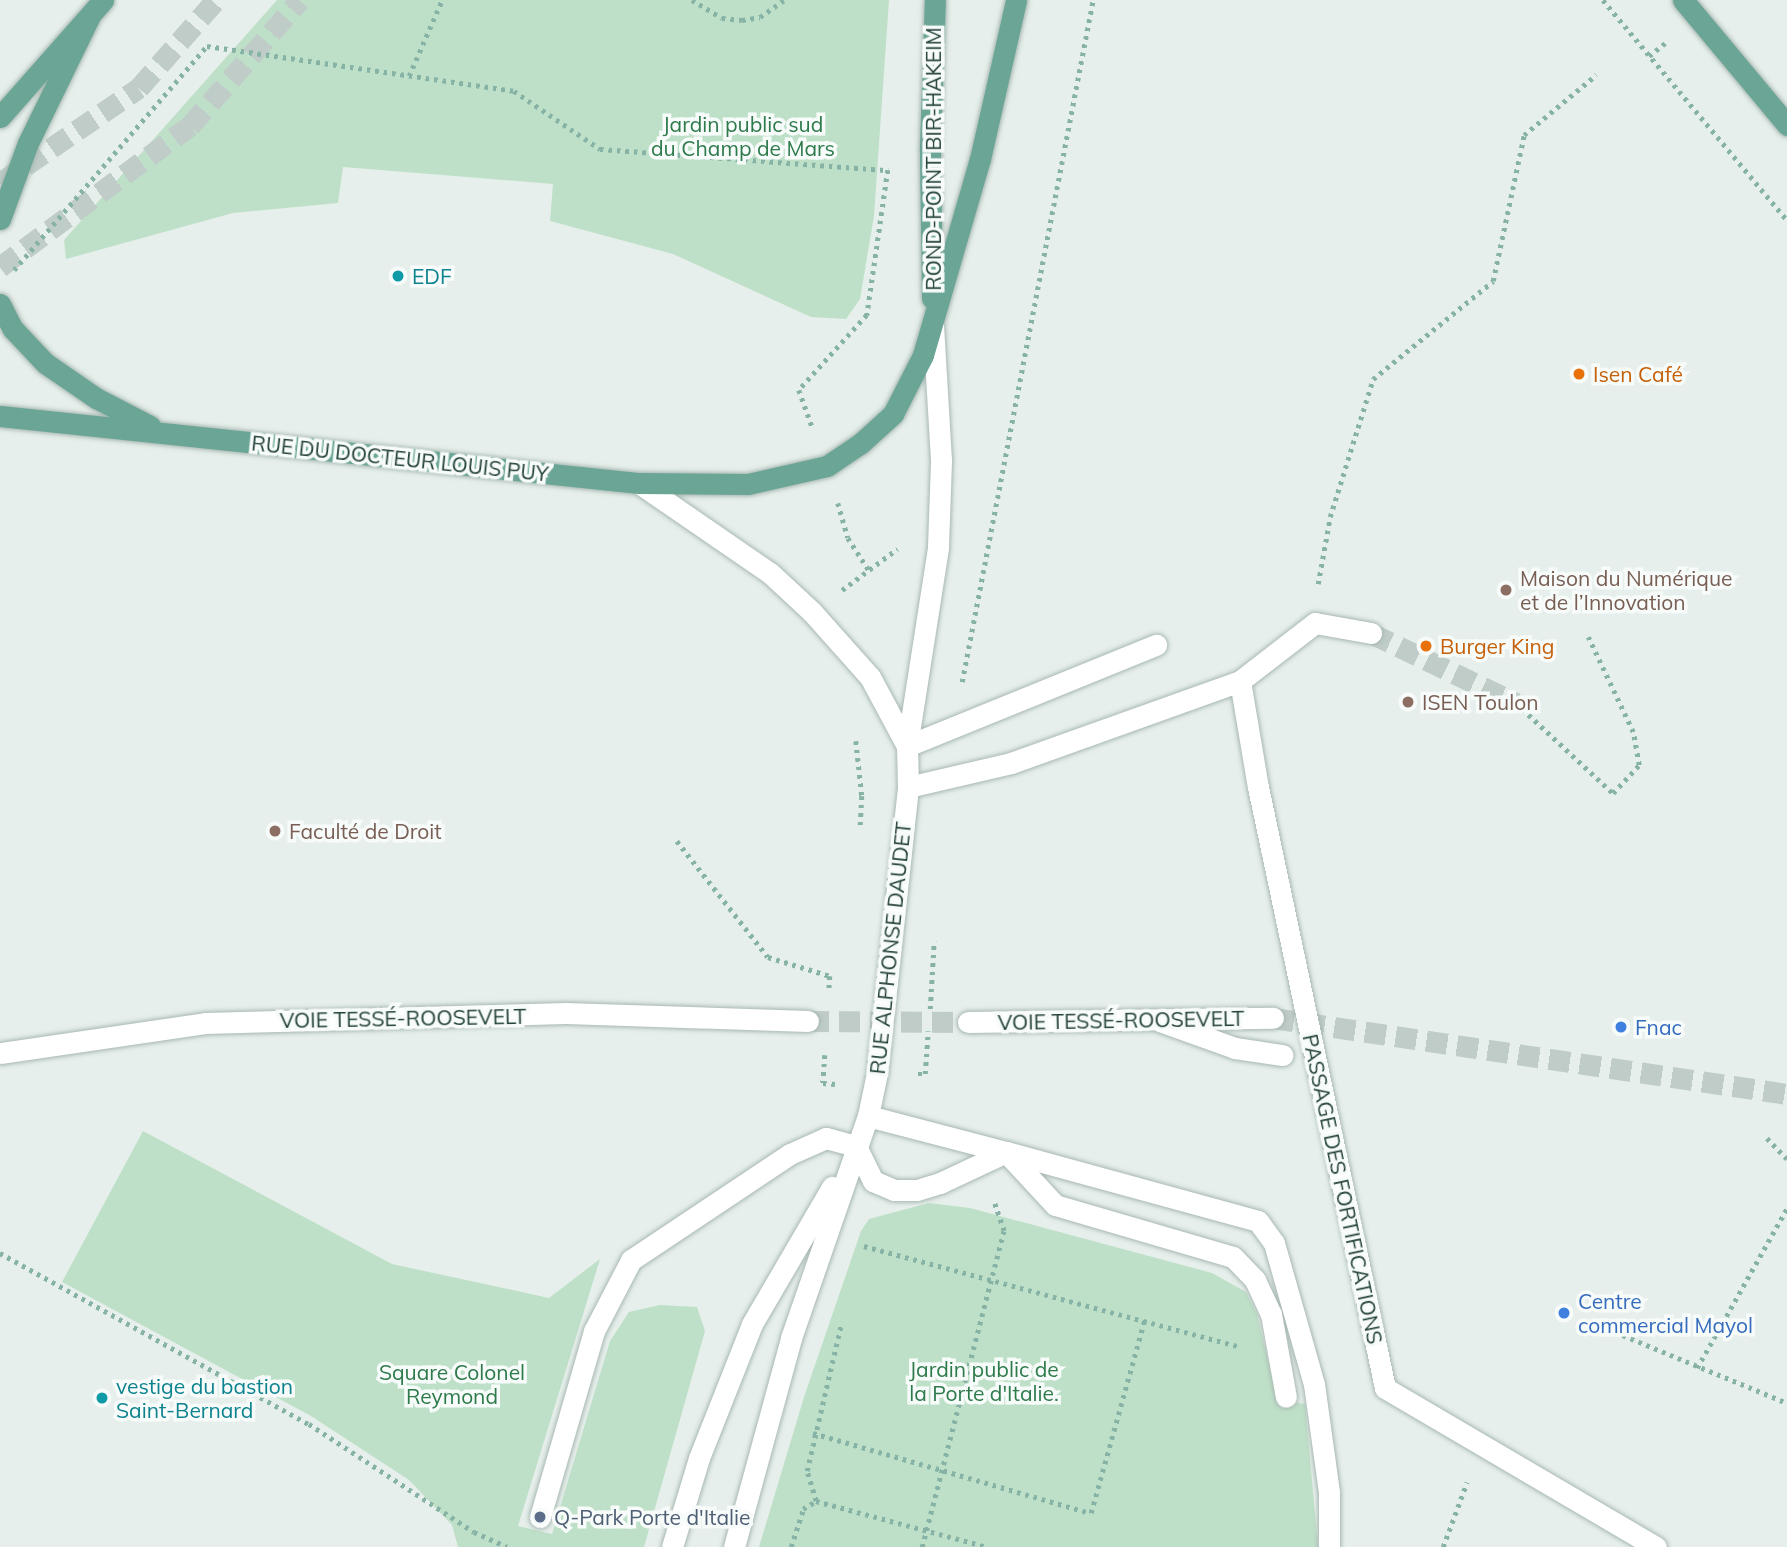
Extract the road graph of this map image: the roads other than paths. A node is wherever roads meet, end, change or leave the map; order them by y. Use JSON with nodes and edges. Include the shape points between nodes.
{"nodes":[{"id":1,"x":935,"y":0,"type":"edge"},
{"id":2,"x":1016,"y":0,"type":"edge"},
{"id":3,"x":1683,"y":0,"type":"edge"},
{"id":4,"x":97,"y":8,"type":"edge"},
{"id":5,"x":0,"y":117,"type":"edge"},
{"id":6,"x":1787,"y":125,"type":"edge"},
{"id":7,"x":0,"y":219,"type":"edge"},
{"id":8,"x":0,"y":304,"type":"edge"},
{"id":9,"x":933,"y":318,"type":"junction"},
{"id":10,"x":0,"y":416,"type":"edge"},
{"id":11,"x":162,"y":432,"type":"junction"},
{"id":12,"x":639,"y":483,"type":"junction"},
{"id":13,"x":1371,"y":633,"type":"tunnel mouth"},
{"id":14,"x":1156,"y":645,"type":"dead end"},
{"id":15,"x":1240,"y":681,"type":"junction"},
{"id":16,"x":907,"y":746,"type":"junction"},
{"id":17,"x":908,"y":787,"type":"junction"},
{"id":18,"x":1151,"y":1017,"type":"junction"},
{"id":19,"x":1273,"y":1018,"type":"tunnel mouth"},
{"id":20,"x":808,"y":1021,"type":"tunnel mouth"},
{"id":21,"x":968,"y":1022,"type":"tunnel mouth"},
{"id":22,"x":0,"y":1053,"type":"edge"},
{"id":23,"x":1282,"y":1055,"type":"dead end"},
{"id":24,"x":868,"y":1116,"type":"junction"},
{"id":25,"x":856,"y":1146,"type":"junction"},
{"id":26,"x":1006,"y":1152,"type":"junction"},
{"id":27,"x":1286,"y":1397,"type":"dead end"},
{"id":28,"x":540,"y":1517,"type":"dead end"},
{"id":29,"x":672,"y":1547,"type":"edge"},
{"id":30,"x":734,"y":1547,"type":"edge"},
{"id":31,"x":1329,"y":1547,"type":"edge"},
{"id":32,"x":1656,"y":1547,"type":"edge"}],
"edges":[{"from":1,"to":9,"type":"main road","name":"ROND-POINT BIR-HAKEIM","via":[[930,134]]},
{"from":2,"to":9,"type":"main road","via":[[980,159]]},
{"from":3,"to":6,"type":"main road"},
{"from":4,"to":5,"type":"main road"},
{"from":4,"to":7,"type":"main road","via":[[28,143]]},
{"from":8,"to":11,"type":"main road","name":"RUE DU DOCTEUR LOUIS PUY","via":[[13,329],[45,363],[96,398]]},
{"from":9,"to":12,"type":"main road","name":"RUE DU DOCTEUR LOUIS PUY","via":[[923,355],[892,414],[827,466],[748,484]]},
{"from":9,"to":16,"type":"street","name":"RUE ALPHONSE DAUDET","via":[[941,460],[938,547]]},
{"from":10,"to":11,"type":"main road","name":"RUE DU DOCTEUR LOUIS PUY"},
{"from":11,"to":12,"type":"main road","name":"RUE DU DOCTEUR LOUIS PUY"},
{"from":12,"to":16,"type":"street","name":"RUE ALPHONSE DAUDET","via":[[770,573],[812,612],[870,677]]},
{"from":13,"to":15,"type":"street","via":[[1311,625]]},
{"from":14,"to":16,"type":"street"},
{"from":15,"to":17,"type":"street","via":[[1012,763]]},
{"from":15,"to":32,"type":"street","name":"PASSAGE DES FORTIFICATIONS","via":[[1258,787],[1385,1388]]},
{"from":16,"to":17,"type":"street","name":"RUE ALPHONSE DAUDET"},
{"from":17,"to":24,"type":"street","name":"RUE ALPHONSE DAUDET","via":[[890,970]]},
{"from":18,"to":19,"type":"street","name":"VOIE TESSÉ-ROOSEVELT"},
{"from":18,"to":21,"type":"street","name":"VOIE TESSÉ-ROOSEVELT"},
{"from":18,"to":23,"type":"street","via":[[1236,1048]]},
{"from":20,"to":22,"type":"street","name":"VOIE TESSÉ-ROOSEVELT","via":[[566,1013],[205,1023]]},
{"from":24,"to":25,"type":"street","name":"RUE ALPHONSE DAUDET"},
{"from":24,"to":26,"type":"street"},
{"from":25,"to":26,"type":"street","via":[[873,1181],[894,1191],[917,1190],[981,1168]]},
{"from":25,"to":28,"type":"street","via":[[826,1138],[790,1154],[632,1260],[606,1300],[594,1331]]},
{"from":25,"to":29,"type":"street","via":[[752,1324],[699,1458]]},
{"from":25,"to":30,"type":"street","via":[[791,1338]]},
{"from":26,"to":27,"type":"street","via":[[1055,1205],[1233,1257],[1255,1280],[1271,1314]]},
{"from":26,"to":31,"type":"street","via":[[1258,1221],[1274,1243],[1314,1384],[1328,1481]]}]}
